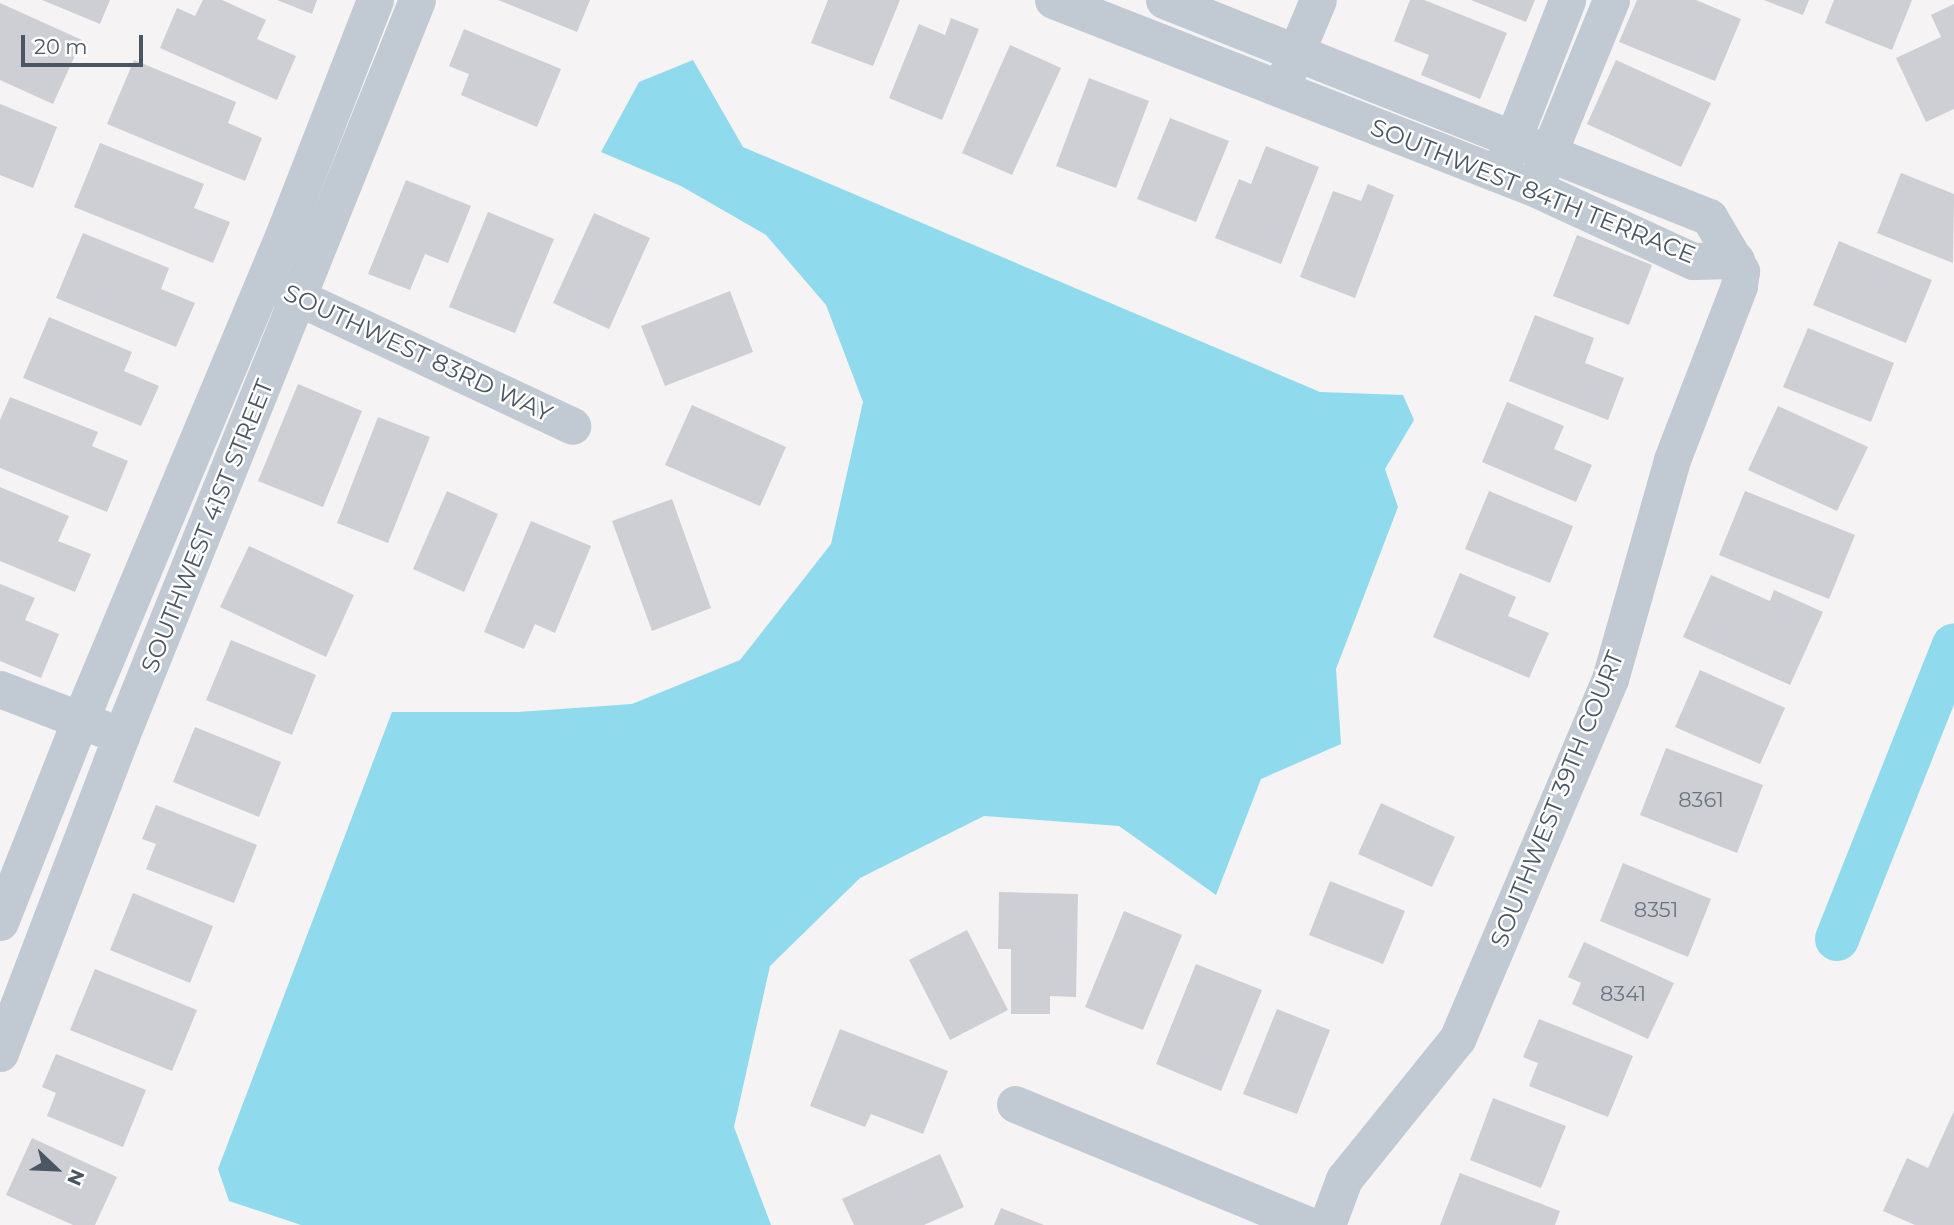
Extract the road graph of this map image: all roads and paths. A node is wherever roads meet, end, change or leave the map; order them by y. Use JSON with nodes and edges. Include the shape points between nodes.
{"nodes":[{"id":1,"x":375,"y":0,"type":"edge"},
{"id":2,"x":417,"y":0,"type":"edge"},
{"id":3,"x":1053,"y":0,"type":"edge"},
{"id":4,"x":1164,"y":0,"type":"edge"},
{"id":5,"x":1318,"y":0,"type":"edge"},
{"id":6,"x":1567,"y":0,"type":"edge"},
{"id":7,"x":1611,"y":0,"type":"edge"},
{"id":8,"x":1296,"y":53,"type":"junction"},
{"id":9,"x":1281,"y":89,"type":"junction"},
{"id":10,"x":1513,"y":138,"type":"junction"},
{"id":11,"x":1549,"y":151,"type":"junction"},
{"id":12,"x":1498,"y":175,"type":"junction"},
{"id":13,"x":1534,"y":188,"type":"junction"},
{"id":14,"x":1736,"y":260,"type":"junction"},
{"id":15,"x":264,"y":281,"type":"junction"},
{"id":16,"x":299,"y":299,"type":"junction"},
{"id":17,"x":572,"y":426,"type":"dead end"},
{"id":18,"x":0,"y":689,"type":"edge"},
{"id":19,"x":80,"y":720,"type":"junction"},
{"id":20,"x":121,"y":736,"type":"junction"},
{"id":21,"x":0,"y":922,"type":"edge"},
{"id":22,"x":0,"y":1053,"type":"edge"},
{"id":23,"x":1014,"y":1104,"type":"dead end"},
{"id":24,"x":1308,"y":1225,"type":"edge"},
{"id":25,"x":1327,"y":1225,"type":"edge"}],
"edges":[{"from":1,"to":15,"type":"street","name":"SOUTHWEST 41ST STREET"},
{"from":2,"to":16,"type":"street","name":"SOUTHWEST 41ST STREET"},
{"from":3,"to":9,"type":"street","name":"SOUTHWEST 84TH TERRACE"},
{"from":4,"to":8,"type":"street","name":"SOUTHWEST 84TH TERRACE"},
{"from":5,"to":8,"type":"street"},
{"from":6,"to":10,"type":"street"},
{"from":7,"to":11,"type":"street"},
{"from":8,"to":9,"type":"street"},
{"from":8,"to":10,"type":"street","name":"SOUTHWEST 84TH TERRACE"},
{"from":9,"to":12,"type":"street","name":"SOUTHWEST 84TH TERRACE"},
{"from":10,"to":11,"type":"street","name":"SOUTHWEST 84TH TERRACE"},
{"from":10,"to":12,"type":"street"},
{"from":11,"to":13,"type":"street"},
{"from":11,"to":14,"type":"street","name":"SOUTHWEST 84TH TERRACE","via":[[1709,217]]},
{"from":12,"to":13,"type":"street","name":"SOUTHWEST 84TH TERRACE"},
{"from":13,"to":14,"type":"street","name":"SOUTHWEST 84TH TERRACE","via":[[1693,261]]},
{"from":14,"to":25,"type":"street","name":"SOUTHWEST 39TH COURT","via":[[1740,286],[1672,460],[1605,692],[1457,1039],[1344,1179]]},
{"from":15,"to":16,"type":"street","name":"SOUTHWEST 83RD WAY"},
{"from":15,"to":19,"type":"street","name":"SOUTHWEST 41ST STREET"},
{"from":16,"to":17,"type":"street","name":"SOUTHWEST 83RD WAY"},
{"from":16,"to":20,"type":"street","name":"SOUTHWEST 41ST STREET"},
{"from":18,"to":19,"type":"street"},
{"from":19,"to":20,"type":"street"},
{"from":19,"to":21,"type":"street","name":"SOUTHWEST 41ST STREET"},
{"from":20,"to":22,"type":"street","name":"SOUTHWEST 41ST STREET"},
{"from":23,"to":24,"type":"street"}]}
